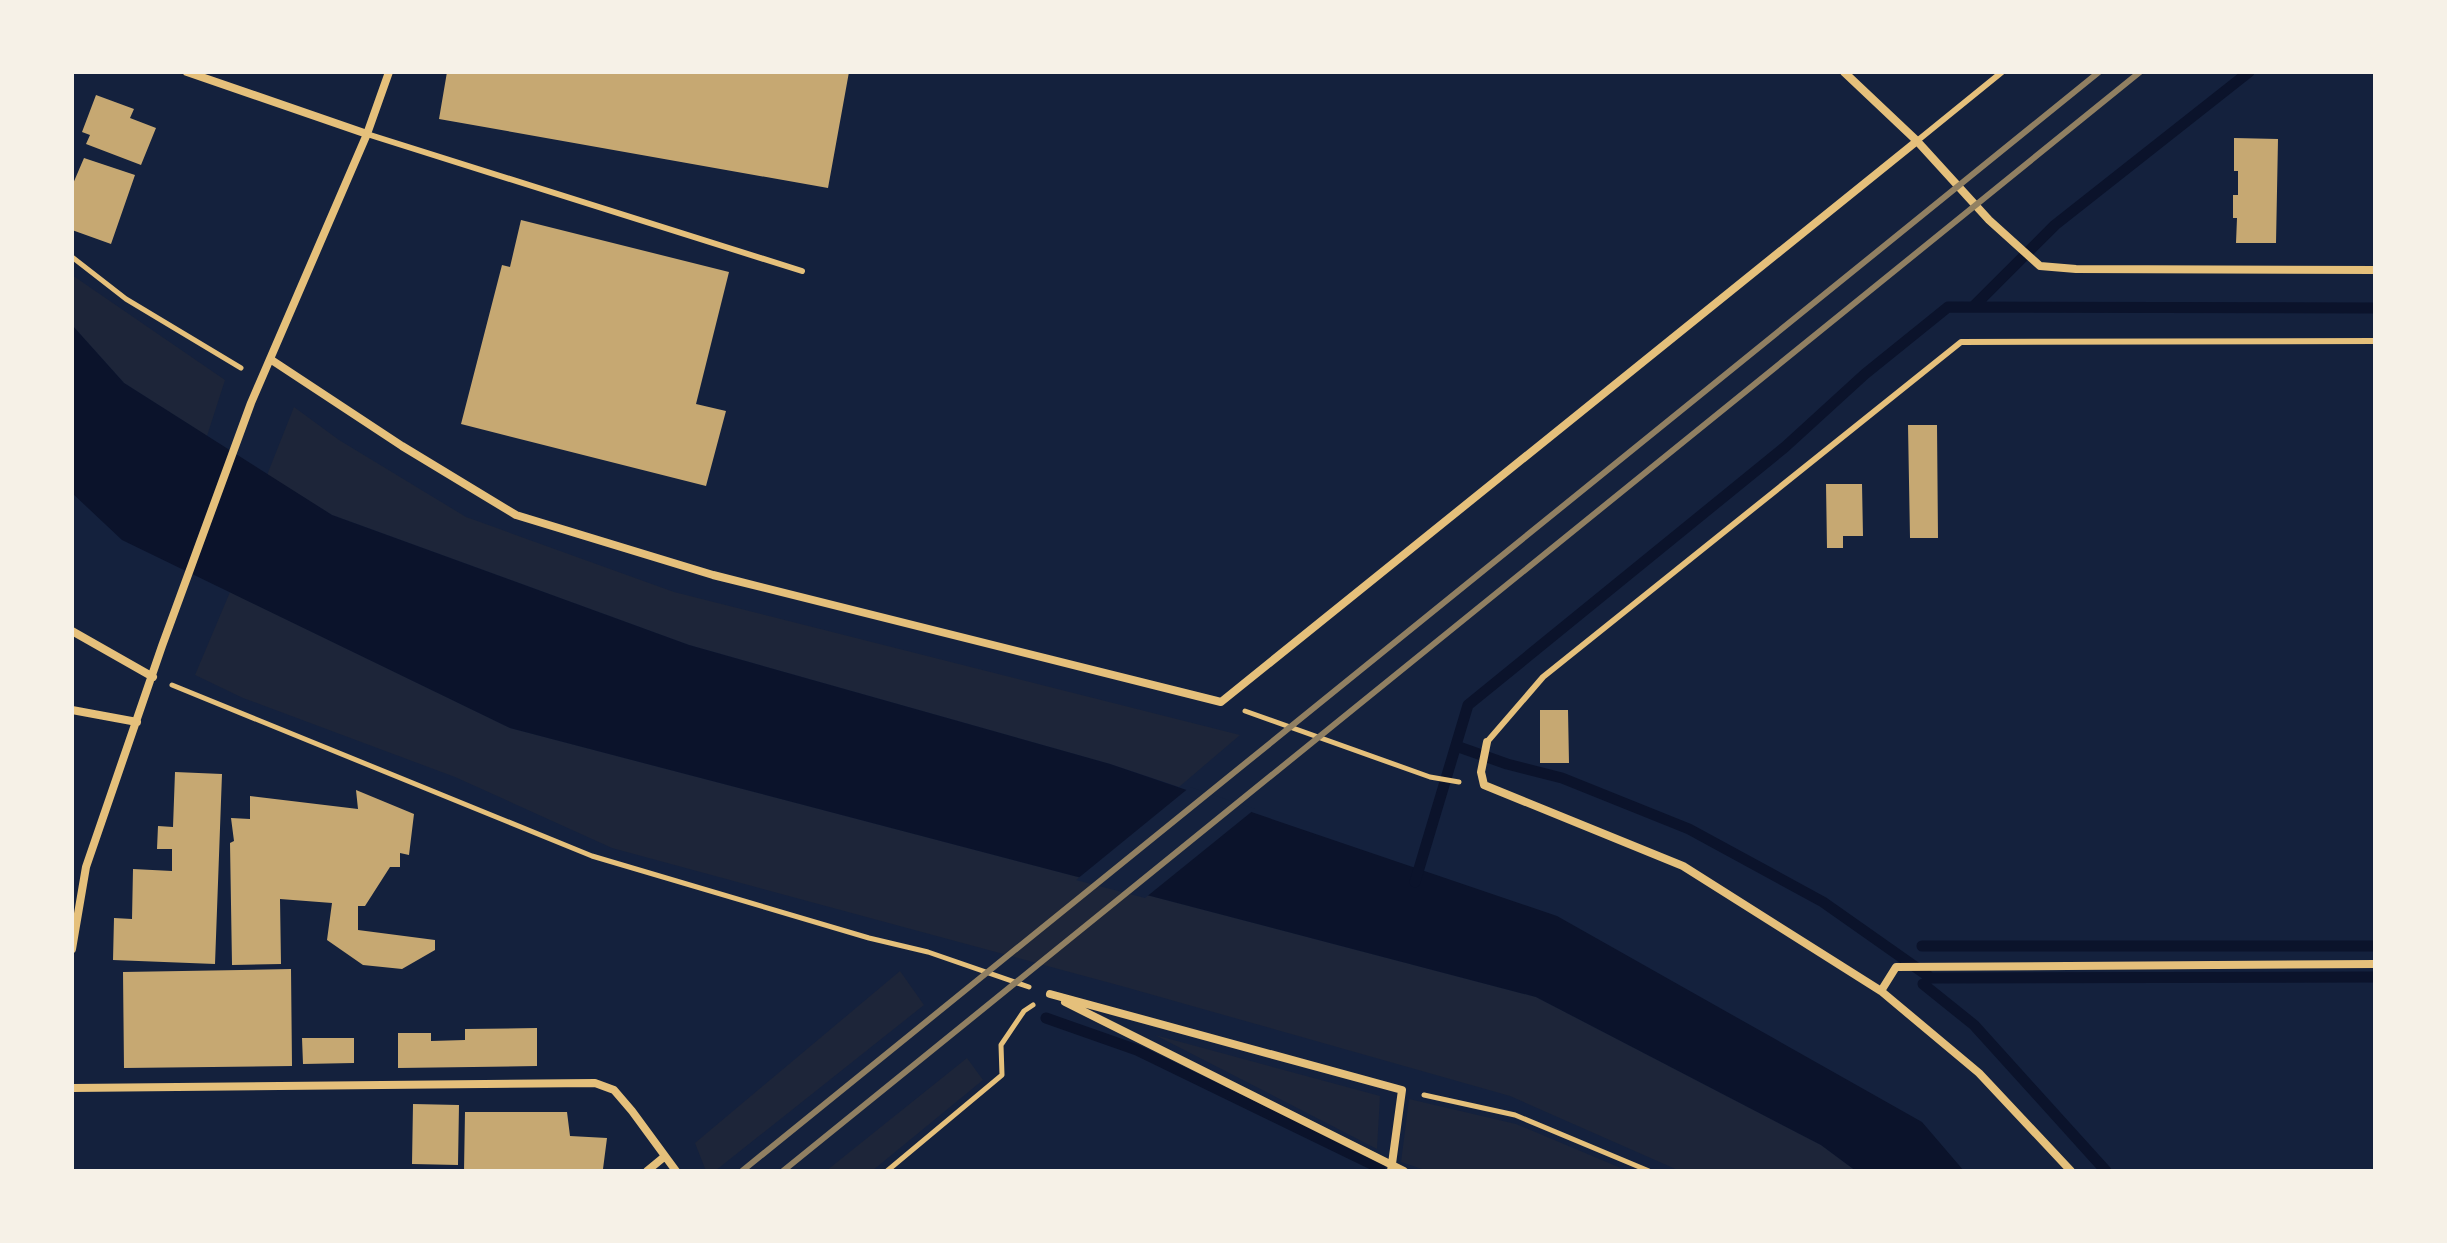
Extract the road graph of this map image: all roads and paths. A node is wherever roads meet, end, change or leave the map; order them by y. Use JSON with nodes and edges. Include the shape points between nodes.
{"nodes":[{"id":1,"x":187,"y":72,"type":"edge"},
{"id":2,"x":389,"y":72,"type":"edge"},
{"id":3,"x":1844,"y":72,"type":"edge"},
{"id":4,"x":2002,"y":72,"type":"edge"},
{"id":5,"x":367,"y":134,"type":"junction"},
{"id":6,"x":1917,"y":141,"type":"junction"},
{"id":7,"x":72,"y":257,"type":"edge"},
{"id":8,"x":2375,"y":270,"type":"edge"},
{"id":9,"x":802,"y":271,"type":"dead end"},
{"id":10,"x":2375,"y":341,"type":"edge"},
{"id":11,"x":270,"y":359,"type":"junction"},
{"id":12,"x":262,"y":377,"type":"junction"},
{"id":13,"x":72,"y":631,"type":"edge"},
{"id":14,"x":153,"y":677,"type":"junction"},
{"id":15,"x":1221,"y":702,"type":"junction"},
{"id":16,"x":72,"y":710,"type":"edge"},
{"id":17,"x":137,"y":722,"type":"junction"},
{"id":18,"x":1487,"y":742,"type":"joint"},
{"id":19,"x":1471,"y":784,"type":"dead end"},
{"id":20,"x":72,"y":949,"type":"edge"},
{"id":21,"x":2375,"y":964,"type":"edge"},
{"id":22,"x":1881,"y":991,"type":"junction"},
{"id":23,"x":1050,"y":994,"type":"junction"},
{"id":24,"x":72,"y":1088,"type":"edge"},
{"id":25,"x":1402,"y":1090,"type":"junction"},
{"id":26,"x":664,"y":1157,"type":"junction"},
{"id":27,"x":1391,"y":1169,"type":"edge"},
{"id":28,"x":647,"y":1171,"type":"edge"},
{"id":29,"x":676,"y":1171,"type":"edge"},
{"id":30,"x":887,"y":1171,"type":"edge"},
{"id":31,"x":1404,"y":1171,"type":"edge"},
{"id":32,"x":1649,"y":1171,"type":"edge"},
{"id":33,"x":2071,"y":1171,"type":"edge"}],
"edges":[{"from":1,"to":5,"type":"street"},
{"from":2,"to":5,"type":"street"},
{"from":3,"to":6,"type":"street"},
{"from":4,"to":6,"type":"lane"},
{"from":5,"to":9,"type":"lane"},
{"from":5,"to":11,"type":"street"},
{"from":6,"to":8,"type":"street","via":[[1989,220],[2040,266]]},
{"from":6,"to":15,"type":"street"},
{"from":7,"to":12,"type":"path","via":[[126,299]]},
{"from":10,"to":18,"type":"lane","via":[[1961,342],[1543,677]]},
{"from":11,"to":12,"type":"street"},
{"from":11,"to":15,"type":"street","via":[[516,515],[713,575]]},
{"from":12,"to":14,"type":"street"},
{"from":13,"to":14,"type":"street"},
{"from":14,"to":17,"type":"street"},
{"from":14,"to":23,"type":"path","via":[[592,856],[928,952]]},
{"from":15,"to":19,"type":"path","via":[[1438,779]]},
{"from":16,"to":17,"type":"street"},
{"from":17,"to":20,"type":"street","via":[[86,867]]},
{"from":18,"to":22,"type":"street","via":[[1484,785],[1683,866]]},
{"from":21,"to":22,"type":"street","via":[[1896,967]]},
{"from":22,"to":33,"type":"street","via":[[1979,1073]]},
{"from":23,"to":25,"type":"street"},
{"from":23,"to":27,"type":"street"},
{"from":23,"to":30,"type":"path","via":[[1024,1011],[1001,1045],[1002,1075]]},
{"from":24,"to":26,"type":"street","via":[[595,1083],[614,1090]]},
{"from":25,"to":27,"type":"street"},
{"from":25,"to":32,"type":"path","via":[[1515,1115]]},
{"from":26,"to":28,"type":"street"},
{"from":26,"to":29,"type":"street"},
{"from":27,"to":31,"type":"street"}]}
